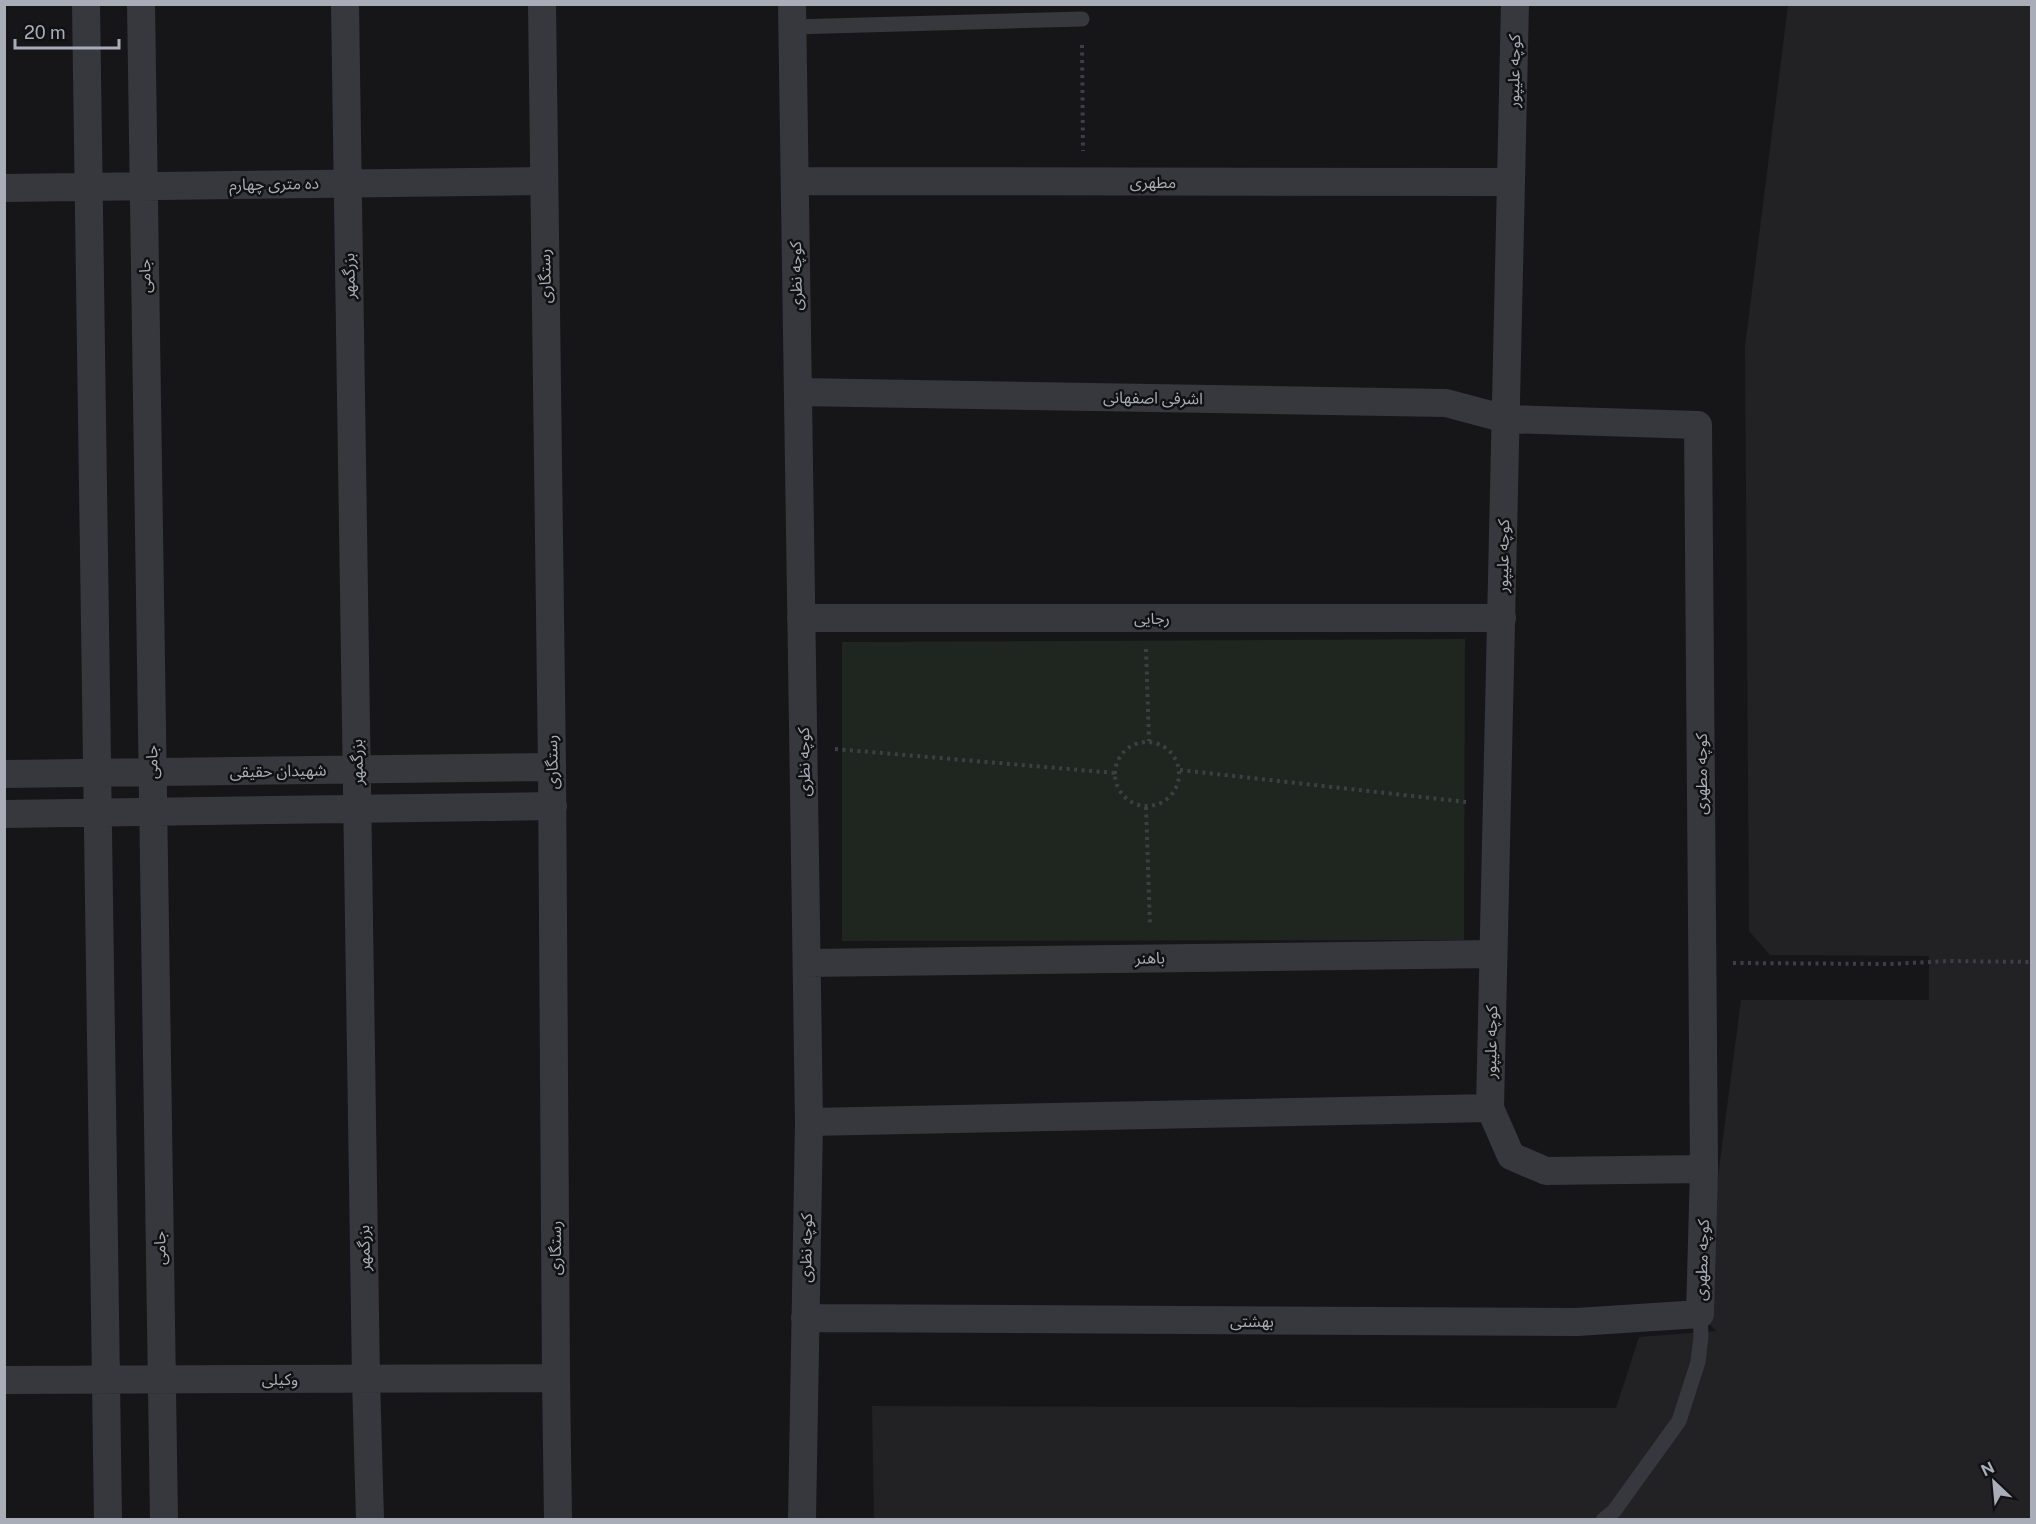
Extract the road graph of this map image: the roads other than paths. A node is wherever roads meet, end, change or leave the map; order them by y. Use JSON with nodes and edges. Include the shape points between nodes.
{"nodes":[{"id":1,"x":86,"y":4,"type":"edge"},
{"id":2,"x":141,"y":4,"type":"edge"},
{"id":3,"x":345,"y":4,"type":"edge"},
{"id":4,"x":542,"y":4,"type":"edge"},
{"id":5,"x":1515,"y":4,"type":"edge"},
{"id":6,"x":792,"y":16,"type":"edge"},
{"id":7,"x":1082,"y":19,"type":"road end"},
{"id":8,"x":543,"y":181,"type":"junction"},
{"id":9,"x":795,"y":181,"type":"junction"},
{"id":10,"x":1511,"y":182,"type":"junction"},
{"id":11,"x":348,"y":183,"type":"junction"},
{"id":12,"x":87,"y":187,"type":"junction"},
{"id":13,"x":144,"y":187,"type":"junction"},
{"id":14,"x":4,"y":188,"type":"edge"},
{"id":15,"x":798,"y":392,"type":"junction"},
{"id":16,"x":1506,"y":419,"type":"junction"},
{"id":17,"x":801,"y":618,"type":"junction"},
{"id":18,"x":1502,"y":618,"type":"junction"},
{"id":19,"x":552,"y":767,"type":"junction"},
{"id":20,"x":357,"y":770,"type":"junction"},
{"id":21,"x":152,"y":772,"type":"junction"},
{"id":22,"x":97,"y":773,"type":"junction"},
{"id":23,"x":4,"y":774,"type":"edge"},
{"id":24,"x":553,"y":806,"type":"junction"},
{"id":25,"x":358,"y":810,"type":"junction"},
{"id":26,"x":153,"y":813,"type":"junction"},
{"id":27,"x":4,"y":814,"type":"edge"},
{"id":28,"x":97,"y":814,"type":"junction"},
{"id":29,"x":1493,"y":954,"type":"junction"},
{"id":30,"x":807,"y":963,"type":"junction"},
{"id":31,"x":1490,"y":1108,"type":"junction"},
{"id":32,"x":809,"y":1122,"type":"junction"},
{"id":33,"x":1704,"y":1169,"type":"junction"},
{"id":34,"x":1700,"y":1314,"type":"junction"},
{"id":35,"x":805,"y":1318,"type":"junction"},
{"id":36,"x":366,"y":1378,"type":"junction"},
{"id":37,"x":556,"y":1378,"type":"junction"},
{"id":38,"x":4,"y":1380,"type":"edge"},
{"id":39,"x":106,"y":1380,"type":"junction"},
{"id":40,"x":162,"y":1380,"type":"junction"},
{"id":41,"x":108,"y":1520,"type":"edge"},
{"id":42,"x":164,"y":1520,"type":"edge"},
{"id":43,"x":370,"y":1520,"type":"edge"},
{"id":44,"x":558,"y":1520,"type":"edge"},
{"id":45,"x":802,"y":1520,"type":"edge"},
{"id":46,"x":1603,"y":1520,"type":"edge"}],
"edges":[{"from":1,"to":12,"type":"street"},
{"from":2,"to":13,"type":"street","name":"جامی"},
{"from":3,"to":11,"type":"street","name":"بزرگمهر"},
{"from":4,"to":8,"type":"street","name":"رستگاری"},
{"from":5,"to":10,"type":"street","name":"کوچه علیپور"},
{"from":6,"to":7,"type":"lane"},
{"from":6,"to":9,"type":"street","name":"کوچه نظری"},
{"from":8,"to":11,"type":"street","name":"ده متری چهارم"},
{"from":8,"to":19,"type":"street","name":"رستگاری"},
{"from":9,"to":10,"type":"street","name":"مطهری"},
{"from":9,"to":15,"type":"street","name":"کوچه نظری"},
{"from":10,"to":16,"type":"street","name":"کوچه علیپور"},
{"from":11,"to":13,"type":"street","name":"ده متری چهارم"},
{"from":11,"to":20,"type":"street","name":"بزرگمهر"},
{"from":12,"to":13,"type":"street","name":"ده متری چهارم"},
{"from":12,"to":14,"type":"street","name":"ده متری چهارم"},
{"from":12,"to":22,"type":"street"},
{"from":13,"to":21,"type":"street","name":"جامی"},
{"from":15,"to":16,"type":"street","name":"اشرفی اصفهانی","via":[[1446,403]]},
{"from":15,"to":17,"type":"street","name":"کوچه نظری"},
{"from":16,"to":18,"type":"street","name":"کوچه علیپور"},
{"from":16,"to":33,"type":"street","name":"کوچه مطهری","via":[[1698,425]]},
{"from":17,"to":18,"type":"street","name":"رجایی"},
{"from":17,"to":30,"type":"street","name":"کوچه نظری"},
{"from":18,"to":29,"type":"street","name":"کوچه علیپور"},
{"from":19,"to":20,"type":"street","name":"شهیدان حقیقی"},
{"from":19,"to":24,"type":"street","name":"رستگاری"},
{"from":20,"to":21,"type":"street","name":"شهیدان حقیقی"},
{"from":20,"to":25,"type":"street","name":"بزرگمهر"},
{"from":21,"to":22,"type":"street","name":"شهیدان حقیقی"},
{"from":21,"to":26,"type":"street","name":"جامی"},
{"from":22,"to":23,"type":"street","name":"شهیدان حقیقی"},
{"from":22,"to":28,"type":"street"},
{"from":24,"to":25,"type":"street"},
{"from":24,"to":37,"type":"street","name":"رستگاری"},
{"from":25,"to":26,"type":"street"},
{"from":25,"to":36,"type":"street","name":"بزرگمهر"},
{"from":26,"to":28,"type":"street"},
{"from":26,"to":40,"type":"street","name":"جامی"},
{"from":27,"to":28,"type":"street"},
{"from":28,"to":39,"type":"street"},
{"from":29,"to":30,"type":"street","name":"باهنر"},
{"from":29,"to":31,"type":"street","name":"کوچه علیپور"},
{"from":30,"to":32,"type":"street","name":"کوچه نظری"},
{"from":31,"to":32,"type":"street"},
{"from":31,"to":33,"type":"street","via":[[1511,1156],[1546,1171]]},
{"from":32,"to":35,"type":"street","name":"کوچه نظری"},
{"from":33,"to":34,"type":"street","name":"کوچه مطهری"},
{"from":34,"to":35,"type":"street","name":"بهشتی","via":[[1576,1322]]},
{"from":34,"to":46,"type":"lane","via":[[1698,1362],[1679,1421]]},
{"from":35,"to":45,"type":"street","name":"کوچه نظری"},
{"from":36,"to":37,"type":"street","name":"وکیلی"},
{"from":36,"to":40,"type":"street","name":"وکیلی"},
{"from":36,"to":43,"type":"street","name":"بزرگمهر"},
{"from":37,"to":44,"type":"street","name":"رستگاری"},
{"from":38,"to":39,"type":"street","name":"وکیلی"},
{"from":39,"to":40,"type":"street","name":"وکیلی"},
{"from":39,"to":41,"type":"street"},
{"from":40,"to":42,"type":"street","name":"جامی"}]}
